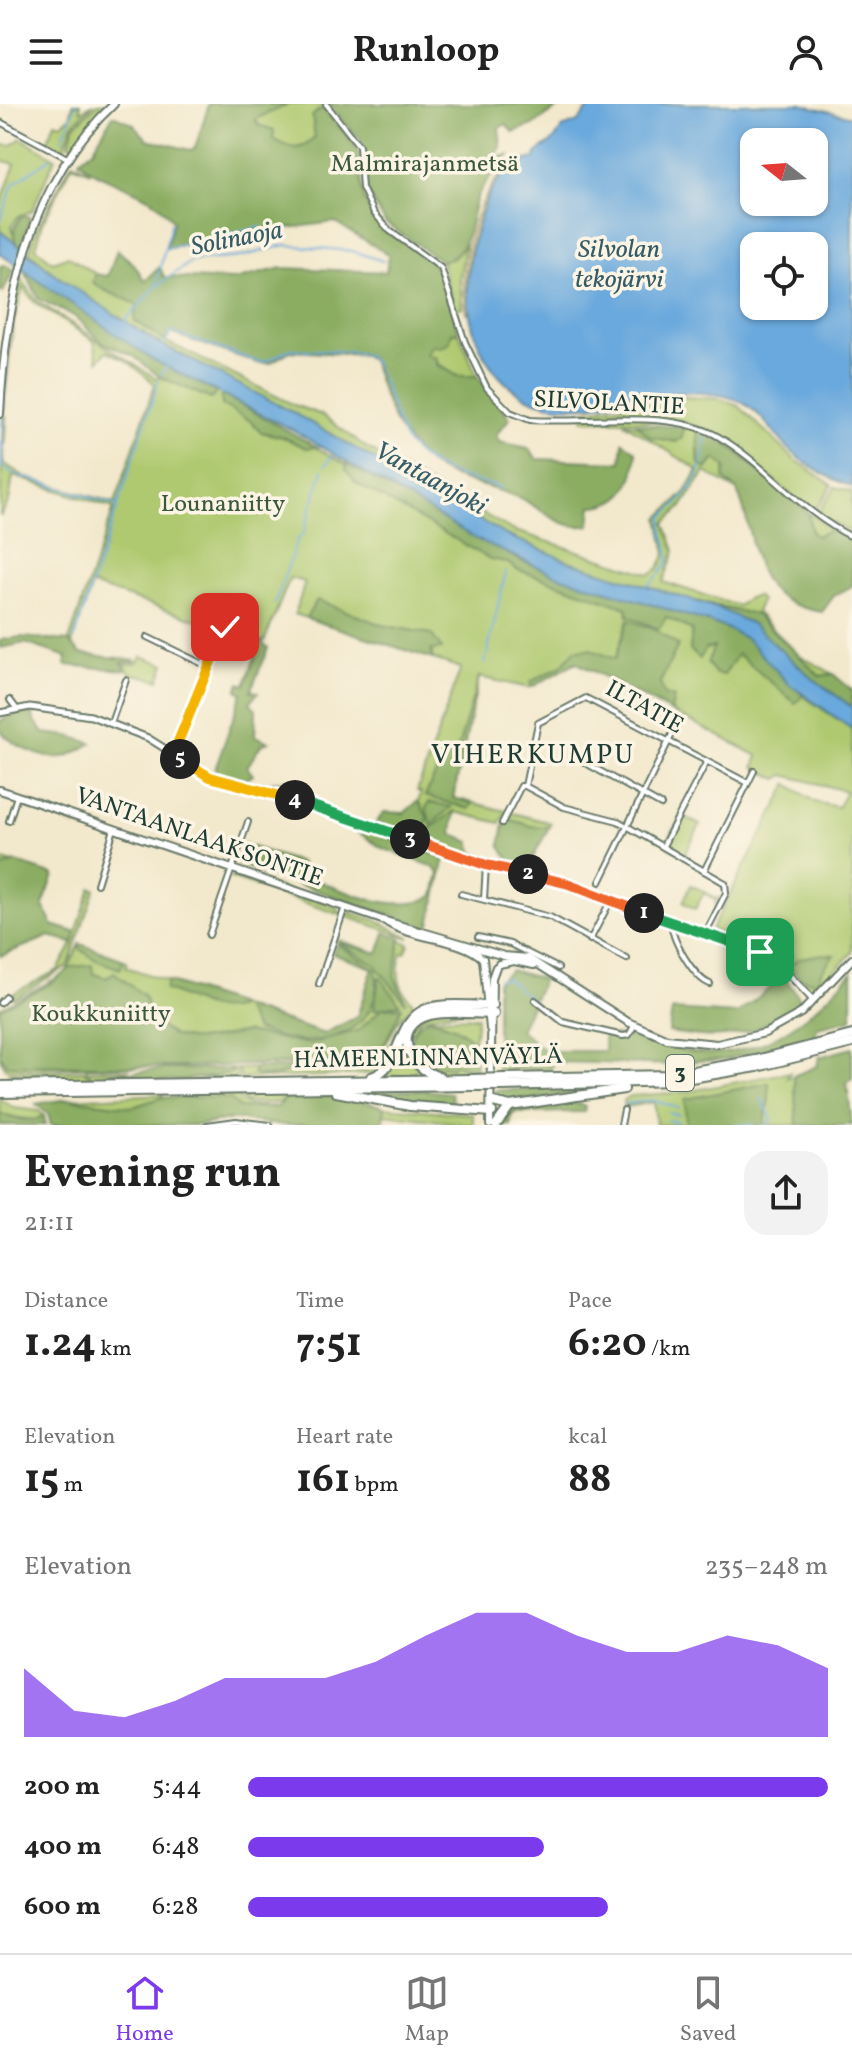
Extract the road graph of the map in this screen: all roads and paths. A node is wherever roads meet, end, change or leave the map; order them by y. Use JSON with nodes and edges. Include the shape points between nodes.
{"nodes":[{"id":1,"x":114,"y":104,"type":"edge"},
{"id":2,"x":326,"y":104,"type":"edge"},
{"id":3,"x":0,"y":122,"type":"edge"},
{"id":4,"x":69,"y":159,"type":"junction"},
{"id":5,"x":0,"y":414,"type":"edge"},
{"id":6,"x":852,"y":537,"type":"edge"},
{"id":7,"x":225,"y":627,"type":"dead end"},
{"id":8,"x":147,"y":637,"type":"dead end"},
{"id":9,"x":209,"y":667,"type":"junction"},
{"id":10,"x":126,"y":680,"type":"dead end"},
{"id":11,"x":10,"y":700,"type":"dead end"},
{"id":12,"x":16,"y":708,"type":"junction"},
{"id":13,"x":0,"y":713,"type":"edge"},
{"id":14,"x":680,"y":718,"type":"dead end"},
{"id":15,"x":111,"y":723,"type":"junction"},
{"id":16,"x":668,"y":742,"type":"junction"},
{"id":17,"x":173,"y":754,"type":"junction"},
{"id":18,"x":582,"y":761,"type":"dead end"},
{"id":19,"x":706,"y":763,"type":"junction"},
{"id":20,"x":754,"y":771,"type":"dead end"},
{"id":21,"x":748,"y":783,"type":"junction"},
{"id":22,"x":525,"y":786,"type":"junction"},
{"id":23,"x":0,"y":790,"type":"edge"},
{"id":24,"x":642,"y":794,"type":"junction"},
{"id":25,"x":17,"y":796,"type":"junction"},
{"id":26,"x":661,"y":805,"type":"dead end"},
{"id":27,"x":9,"y":821,"type":"dead end"},
{"id":28,"x":248,"y":822,"type":"dead end"},
{"id":29,"x":502,"y":823,"type":"dead end"},
{"id":30,"x":626,"y":826,"type":"junction"},
{"id":31,"x":114,"y":829,"type":"junction"},
{"id":32,"x":663,"y":847,"type":"junction"},
{"id":33,"x":486,"y":865,"type":"junction"},
{"id":34,"x":232,"y":868,"type":"junction"},
{"id":35,"x":704,"y":871,"type":"junction"},
{"id":36,"x":600,"y":882,"type":"dead end"},
{"id":37,"x":97,"y":884,"type":"dead end"},
{"id":38,"x":461,"y":894,"type":"dead end"},
{"id":39,"x":484,"y":899,"type":"junction"},
{"id":40,"x":610,"y":902,"type":"junction"},
{"id":41,"x":345,"y":907,"type":"junction"},
{"id":42,"x":672,"y":922,"type":"junction"},
{"id":43,"x":705,"y":934,"type":"junction"},
{"id":44,"x":209,"y":935,"type":"dead end"},
{"id":45,"x":478,"y":937,"type":"dead end"},
{"id":46,"x":493,"y":940,"type":"junction"},
{"id":47,"x":590,"y":940,"type":"junction"},
{"id":48,"x":499,"y":955,"type":"junction"},
{"id":49,"x":486,"y":957,"type":"junction"},
{"id":50,"x":627,"y":959,"type":"dead end"},
{"id":51,"x":852,"y":959,"type":"edge"},
{"id":52,"x":498,"y":966,"type":"junction"},
{"id":53,"x":545,"y":968,"type":"junction"},
{"id":54,"x":558,"y":968,"type":"dead end"},
{"id":55,"x":319,"y":984,"type":"dead end"},
{"id":56,"x":710,"y":984,"type":"dead end"},
{"id":57,"x":6,"y":997,"type":"dead end"},
{"id":58,"x":535,"y":1000,"type":"dead end"},
{"id":59,"x":813,"y":1000,"type":"junction"},
{"id":60,"x":0,"y":1003,"type":"edge"},
{"id":61,"x":491,"y":1010,"type":"junction"},
{"id":62,"x":634,"y":1026,"type":"junction"},
{"id":63,"x":852,"y":1035,"type":"edge"},
{"id":64,"x":852,"y":1043,"type":"edge"},
{"id":65,"x":452,"y":1079,"type":"junction"},
{"id":66,"x":350,"y":1080,"type":"junction"},
{"id":67,"x":673,"y":1081,"type":"junction"},
{"id":68,"x":504,"y":1082,"type":"junction"},
{"id":69,"x":472,"y":1083,"type":"junction"},
{"id":70,"x":0,"y":1086,"type":"edge"},
{"id":71,"x":307,"y":1089,"type":"junction"},
{"id":72,"x":0,"y":1093,"type":"edge"},
{"id":73,"x":510,"y":1106,"type":"junction"},
{"id":74,"x":492,"y":1107,"type":"junction"},
{"id":75,"x":624,"y":1110,"type":"dead end"},
{"id":76,"x":207,"y":1125,"type":"edge"},
{"id":77,"x":270,"y":1125,"type":"edge"},
{"id":78,"x":494,"y":1125,"type":"edge"},
{"id":79,"x":621,"y":1125,"type":"edge"}],
"edges":[{"from":1,"to":4,"type":"main road"},
{"from":2,"to":6,"type":"street","name":"SILVOLANTIE","via":[[359,146],[362,188],[374,213],[441,268],[476,367],[510,412],[530,420],[670,422],[703,429],[814,515]]},
{"from":3,"to":4,"type":"street"},
{"from":4,"to":5,"type":"main road","via":[[28,243],[18,276],[5,342]]},
{"from":7,"to":9,"type":"street"},
{"from":8,"to":9,"type":"street"},
{"from":9,"to":17,"type":"street"},
{"from":10,"to":15,"type":"street"},
{"from":11,"to":12,"type":"street"},
{"from":12,"to":13,"type":"street"},
{"from":12,"to":15,"type":"street","via":[[71,712]]},
{"from":14,"to":16,"type":"street"},
{"from":15,"to":17,"type":"street"},
{"from":16,"to":19,"type":"street","name":"ILTATIE"},
{"from":16,"to":22,"type":"street","name":"ILTATIE","via":[[582,698],[538,723]]},
{"from":16,"to":24,"type":"street"},
{"from":17,"to":33,"type":"street","via":[[210,777],[312,805]]},
{"from":18,"to":24,"type":"street"},
{"from":19,"to":21,"type":"street","name":"ILTATIE"},
{"from":19,"to":32,"type":"street"},
{"from":20,"to":21,"type":"street"},
{"from":21,"to":35,"type":"street"},
{"from":22,"to":29,"type":"street"},
{"from":22,"to":30,"type":"street","via":[[564,807]]},
{"from":23,"to":25,"type":"main road","name":"VANTAANLAAKSONTIE"},
{"from":24,"to":26,"type":"street"},
{"from":24,"to":30,"type":"street"},
{"from":25,"to":27,"type":"street"},
{"from":25,"to":31,"type":"main road","name":"VANTAANLAAKSONTIE"},
{"from":28,"to":34,"type":"street"},
{"from":30,"to":32,"type":"street"},
{"from":30,"to":36,"type":"street"},
{"from":31,"to":34,"type":"main road","name":"VANTAANLAAKSONTIE"},
{"from":31,"to":37,"type":"street"},
{"from":32,"to":35,"type":"street"},
{"from":33,"to":39,"type":"street"},
{"from":33,"to":40,"type":"street","via":[[554,879]]},
{"from":34,"to":41,"type":"main road","name":"VANTAANLAAKSONTIE"},
{"from":34,"to":44,"type":"street"},
{"from":35,"to":43,"type":"street","via":[[727,888]]},
{"from":38,"to":39,"type":"street"},
{"from":39,"to":47,"type":"street","via":[[550,917]]},
{"from":40,"to":42,"type":"street"},
{"from":40,"to":47,"type":"street"},
{"from":41,"to":49,"type":"main road","name":"VANTAANLAAKSONTIE"},
{"from":41,"to":55,"type":"street"},
{"from":42,"to":43,"type":"street"},
{"from":42,"to":56,"type":"street","via":[[672,935],[701,981]]},
{"from":43,"to":59,"type":"street","via":[[770,957]]},
{"from":45,"to":46,"type":"street"},
{"from":46,"to":49,"type":"street"},
{"from":46,"to":54,"type":"street"},
{"from":47,"to":50,"type":"street"},
{"from":48,"to":49,"type":"main road"},
{"from":48,"to":52,"type":"main road"},
{"from":48,"to":53,"type":"main road","via":[[522,956]]},
{"from":49,"to":52,"type":"main road"},
{"from":49,"to":61,"type":"main road"},
{"from":51,"to":59,"type":"main road"},
{"from":52,"to":53,"type":"main road","via":[[521,961]]},
{"from":52,"to":61,"type":"main road"},
{"from":53,"to":62,"type":"main road"},
{"from":57,"to":60,"type":"street"},
{"from":58,"to":62,"type":"street","via":[[572,1025],[623,1036]]},
{"from":59,"to":62,"type":"main road","via":[[778,1026],[732,1042],[686,1042]]},
{"from":61,"to":65,"type":"highway","via":[[429,1015],[413,1026],[408,1050],[414,1064]]},
{"from":61,"to":66,"type":"highway","via":[[425,1009],[409,1021],[383,1072]]},
{"from":61,"to":74,"type":"main road"},
{"from":63,"to":68,"type":"highway","name":"HÄMEENLINNANVÄYLÄ","number":"3","via":[[671,1075]]},
{"from":64,"to":67,"type":"highway","name":"HÄMEENLINNANVÄYLÄ","number":"3"},
{"from":65,"to":66,"type":"highway","name":"HÄMEENLINNANVÄYLÄ","number":"3"},
{"from":65,"to":69,"type":"highway","name":"HÄMEENLINNANVÄYLÄ","number":"3"},
{"from":66,"to":70,"type":"highway","name":"HÄMEENLINNANVÄYLÄ","number":"3"},
{"from":67,"to":68,"type":"highway","name":"HÄMEENLINNANVÄYLÄ","number":"3"},
{"from":67,"to":73,"type":"highway"},
{"from":68,"to":69,"type":"highway","name":"HÄMEENLINNANVÄYLÄ","number":"3","bridge":true},
{"from":69,"to":71,"type":"highway","name":"HÄMEENLINNANVÄYLÄ","number":"3"},
{"from":71,"to":72,"type":"highway","name":"HÄMEENLINNANVÄYLÄ","number":"3"},
{"from":71,"to":74,"type":"highway","via":[[410,1106]]},
{"from":73,"to":74,"type":"highway"},
{"from":73,"to":78,"type":"highway"},
{"from":74,"to":78,"type":"main road"},
{"from":75,"to":79,"type":"street"},
{"from":76,"to":77,"type":"street"}]}
